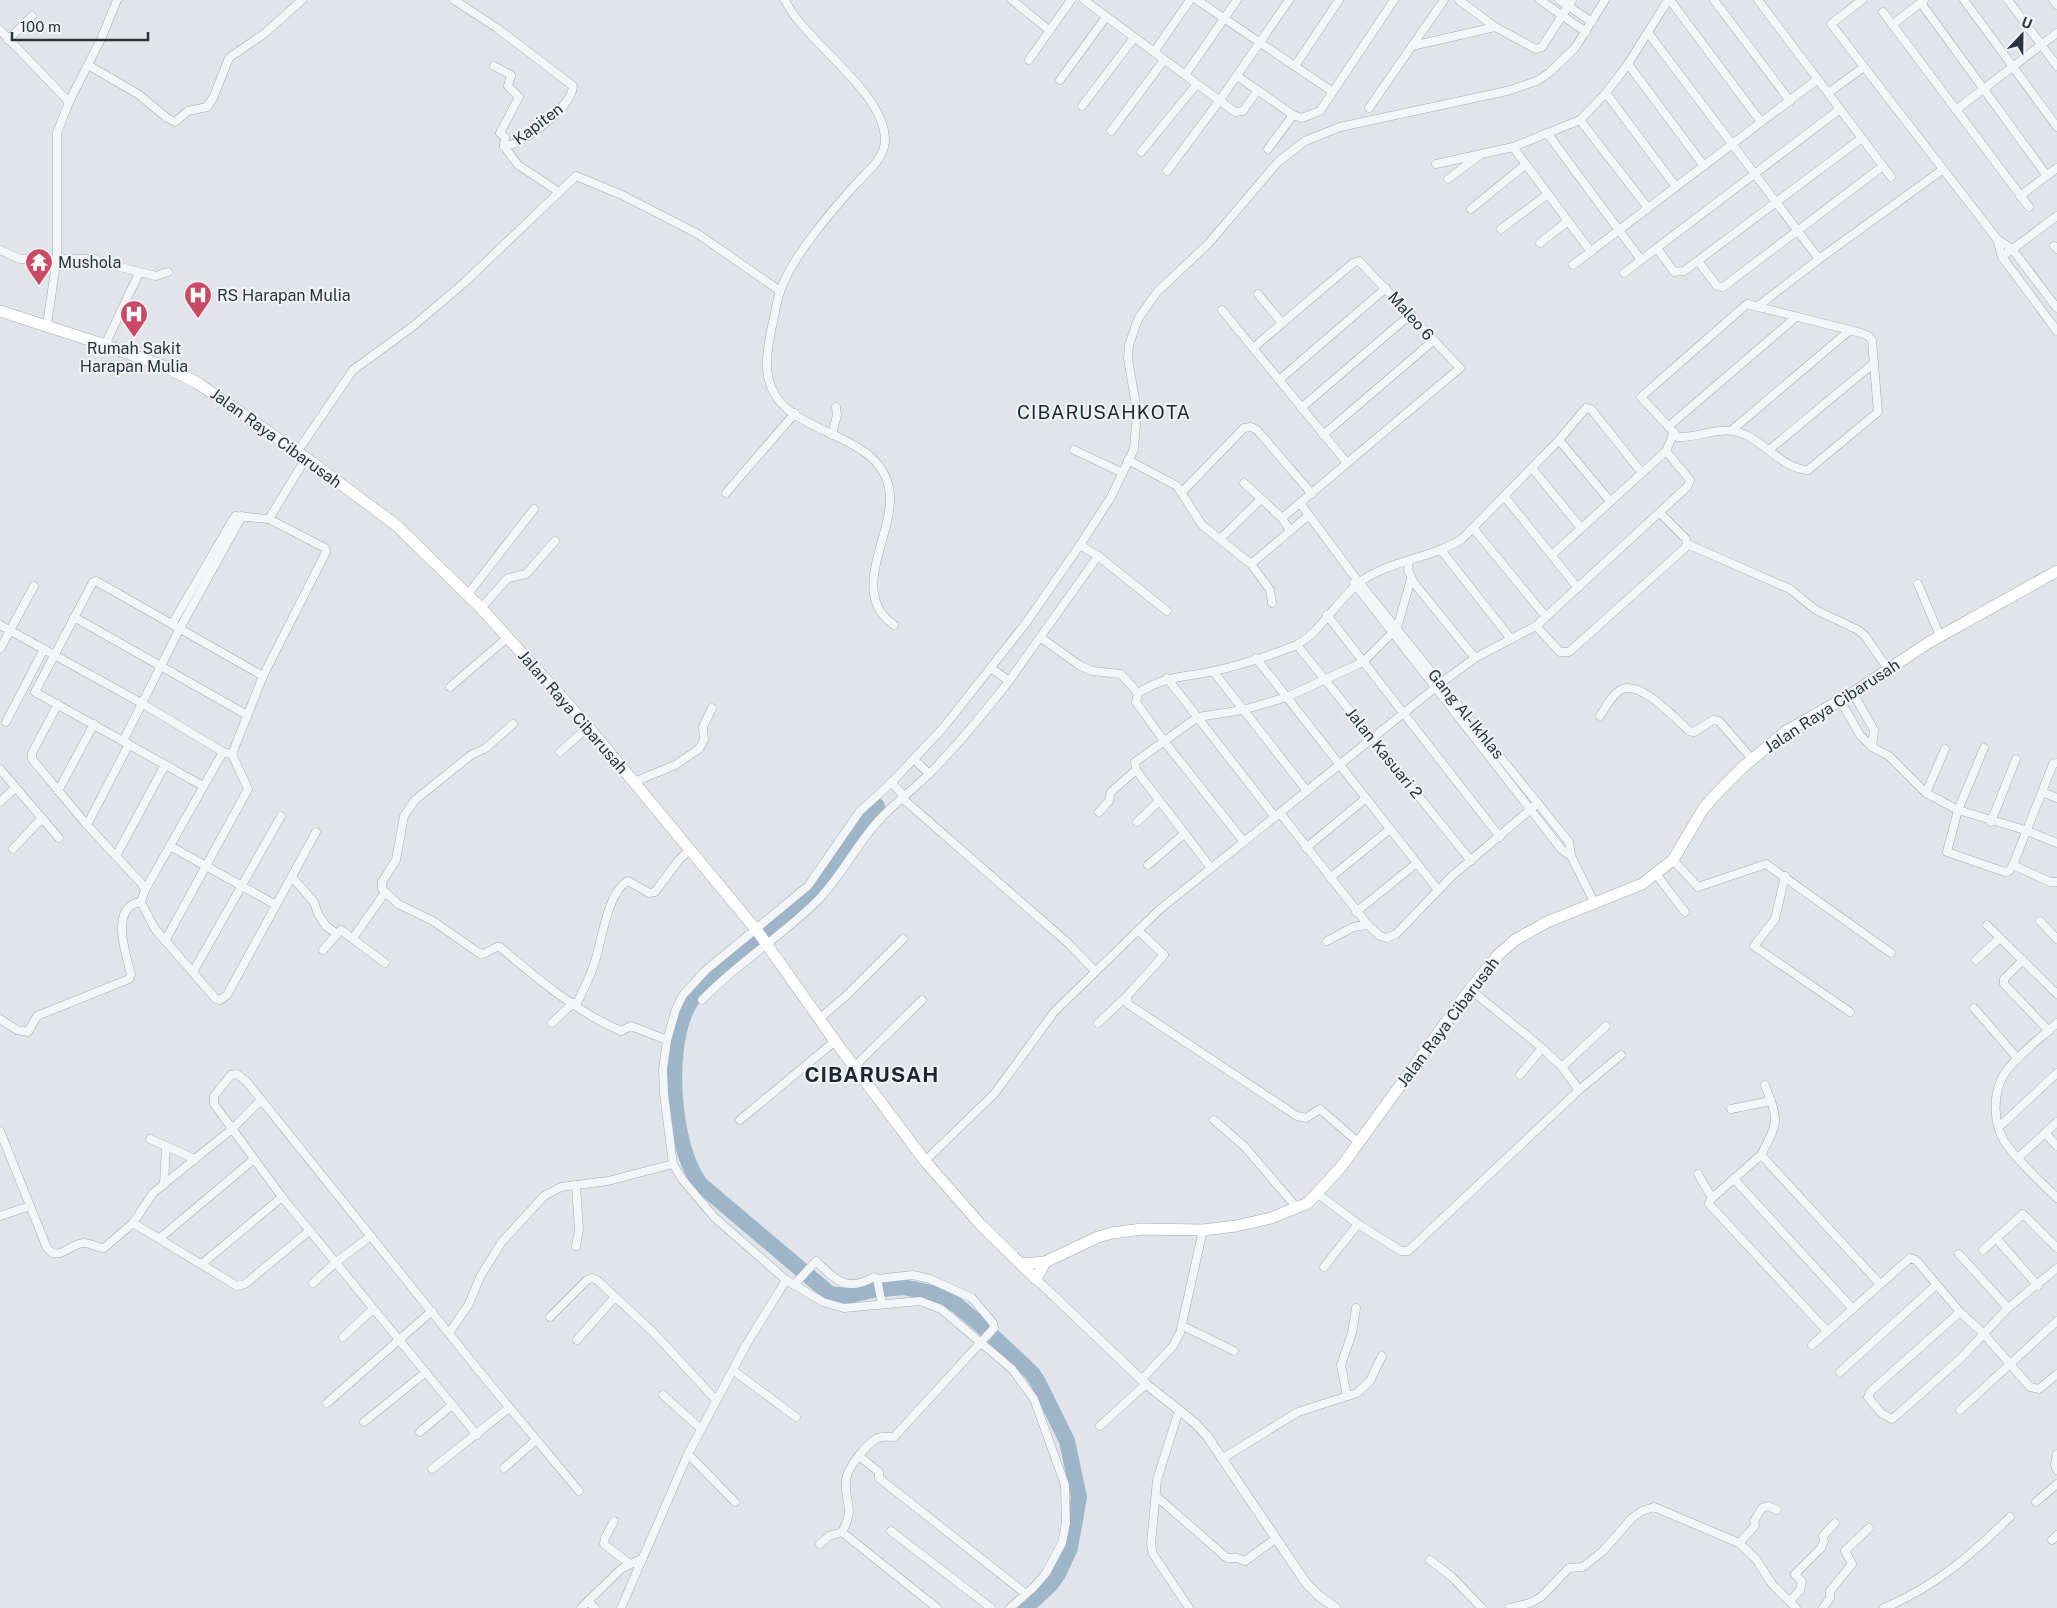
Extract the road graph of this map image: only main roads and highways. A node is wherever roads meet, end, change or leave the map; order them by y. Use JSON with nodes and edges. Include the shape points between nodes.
{"nodes":[{"id":1,"x":0,"y":310,"type":"edge"},
{"id":2,"x":2057,"y":570,"type":"edge"},
{"id":3,"x":1045,"y":1262,"type":"junction"},
{"id":4,"x":1021,"y":1264,"type":"junction"}],
"edges":[{"from":1,"to":4,"type":"main road","name":"Jalan Raya Cibarusah","via":[[105,345],[199,384],[302,455],[396,526],[468,594],[588,727],[767,944],[925,1161],[980,1224]]},
{"from":2,"to":3,"type":"main road","name":"Jalan Raya Cibarusah","via":[[1940,636],[1853,693],[1785,732],[1752,759],[1703,809],[1674,860],[1642,884],[1547,922],[1515,940],[1470,989],[1359,1143],[1308,1204],[1256,1222],[1203,1230],[1155,1228],[1112,1233]]},
{"from":3,"to":4,"type":"main road","name":"Jalan Raya Cibarusah"},
{"from":3,"to":4,"type":"main road","name":"Jalan Raya Cibarusah","via":[[1036,1279]]}]}
